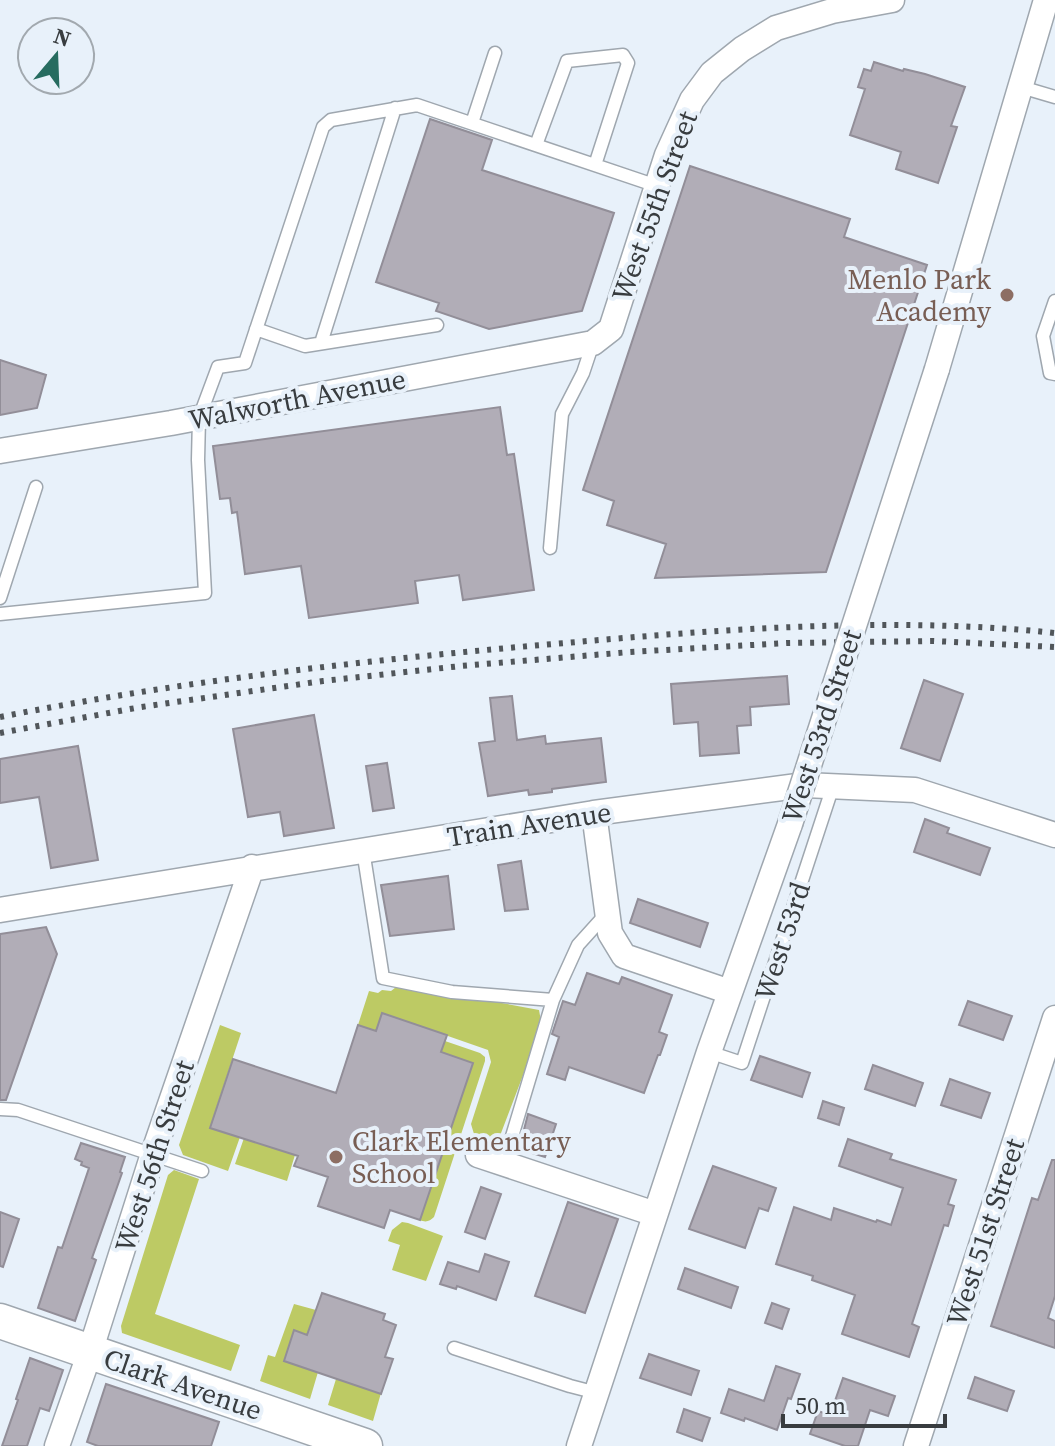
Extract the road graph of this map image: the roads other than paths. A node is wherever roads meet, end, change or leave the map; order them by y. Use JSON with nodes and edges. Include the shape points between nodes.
{"nodes":[{"id":1,"x":892,"y":0,"type":"edge"},
{"id":2,"x":1046,"y":0,"type":"edge"},
{"id":3,"x":495,"y":53,"type":"dead end"},
{"id":4,"x":1021,"y":87,"type":"junction"},
{"id":5,"x":1055,"y":97,"type":"edge"},
{"id":6,"x":395,"y":108,"type":"junction"},
{"id":7,"x":472,"y":123,"type":"junction"},
{"id":8,"x":536,"y":145,"type":"junction"},
{"id":9,"x":595,"y":165,"type":"junction"},
{"id":10,"x":657,"y":186,"type":"junction"},
{"id":11,"x":1055,"y":301,"type":"edge"},
{"id":12,"x":437,"y":325,"type":"dead end"},
{"id":13,"x":256,"y":329,"type":"junction"},
{"id":14,"x":321,"y":343,"type":"junction"},
{"id":15,"x":593,"y":343,"type":"junction"},
{"id":16,"x":1055,"y":374,"type":"edge"},
{"id":17,"x":199,"y":418,"type":"junction"},
{"id":18,"x":0,"y":451,"type":"edge"},
{"id":19,"x":36,"y":487,"type":"dead end"},
{"id":20,"x":550,"y":548,"type":"dead end"},
{"id":21,"x":0,"y":598,"type":"edge"},
{"id":22,"x":0,"y":614,"type":"edge"},
{"id":23,"x":833,"y":786,"type":"junction"},
{"id":24,"x":594,"y":813,"type":"junction"},
{"id":25,"x":1055,"y":835,"type":"edge"},
{"id":26,"x":363,"y":850,"type":"junction"},
{"id":27,"x":252,"y":867,"type":"junction"},
{"id":28,"x":0,"y":910,"type":"edge"},
{"id":29,"x":607,"y":912,"type":"junction"},
{"id":30,"x":730,"y":992,"type":"junction"},
{"id":31,"x":553,"y":1000,"type":"junction"},
{"id":32,"x":1055,"y":1018,"type":"edge"},
{"id":33,"x":709,"y":1052,"type":"junction"},
{"id":34,"x":0,"y":1109,"type":"edge"},
{"id":35,"x":153,"y":1154,"type":"junction"},
{"id":36,"x":478,"y":1155,"type":"dead end"},
{"id":37,"x":504,"y":1163,"type":"junction"},
{"id":38,"x":202,"y":1171,"type":"dead end"},
{"id":39,"x":655,"y":1214,"type":"junction"},
{"id":40,"x":0,"y":1321,"type":"edge"},
{"id":41,"x":454,"y":1348,"type":"dead end"},
{"id":42,"x":90,"y":1352,"type":"junction"},
{"id":43,"x":597,"y":1393,"type":"junction"},
{"id":44,"x":57,"y":1446,"type":"edge"},
{"id":45,"x":365,"y":1446,"type":"edge"},
{"id":46,"x":579,"y":1446,"type":"edge"},
{"id":47,"x":916,"y":1446,"type":"edge"}],
"edges":[{"from":1,"to":10,"type":"street","name":"West 55th Street","via":[[776,28],[742,49],[712,73],[692,100]]},
{"from":2,"to":4,"type":"street","name":"West 53rd Street"},
{"from":3,"to":7,"type":"lane"},
{"from":4,"to":5,"type":"lane"},
{"from":4,"to":30,"type":"street","name":"West 53rd Street","bridge":true,"via":[[937,369]]},
{"from":6,"to":7,"type":"lane","via":[[417,105]]},
{"from":6,"to":13,"type":"lane","via":[[331,120],[323,127]]},
{"from":6,"to":14,"type":"lane"},
{"from":7,"to":8,"type":"lane"},
{"from":8,"to":9,"type":"lane"},
{"from":8,"to":9,"type":"lane","via":[[567,61],[623,55],[628,63]]},
{"from":9,"to":10,"type":"lane"},
{"from":10,"to":15,"type":"street","name":"West 55th Street","via":[[611,329]]},
{"from":11,"to":16,"type":"lane","via":[[1043,336],[1050,373]]},
{"from":12,"to":14,"type":"lane"},
{"from":13,"to":14,"type":"lane","via":[[305,346]]},
{"from":13,"to":17,"type":"lane","via":[[245,363],[218,367]]},
{"from":15,"to":17,"type":"street","name":"Walworth Avenue"},
{"from":15,"to":20,"type":"lane","via":[[562,414]]},
{"from":17,"to":18,"type":"street","name":"Walworth Avenue"},
{"from":17,"to":22,"type":"lane","via":[[205,593]]},
{"from":19,"to":21,"type":"lane"},
{"from":23,"to":24,"type":"street","name":"Train Avenue","via":[[805,785]]},
{"from":23,"to":25,"type":"street","name":"Train Avenue","via":[[915,790]]},
{"from":23,"to":33,"type":"lane","name":"West 53rd","via":[[742,1063]]},
{"from":24,"to":26,"type":"street","name":"Train Avenue"},
{"from":24,"to":29,"type":"street"},
{"from":26,"to":27,"type":"street","name":"Train Avenue"},
{"from":26,"to":31,"type":"lane","via":[[383,978],[452,992]]},
{"from":27,"to":28,"type":"street","name":"Train Avenue"},
{"from":27,"to":35,"type":"street","name":"West 56th Street"},
{"from":29,"to":30,"type":"street","via":[[610,933],[624,956]]},
{"from":29,"to":31,"type":"lane","via":[[578,945]]},
{"from":30,"to":33,"type":"street","name":"West 53rd Street"},
{"from":31,"to":37,"type":"lane"},
{"from":32,"to":47,"type":"street","name":"West 51st Street"},
{"from":33,"to":39,"type":"street","name":"West 53rd Street"},
{"from":34,"to":35,"type":"lane","via":[[18,1110]]},
{"from":35,"to":38,"type":"lane"},
{"from":35,"to":42,"type":"street","name":"West 56th Street"},
{"from":36,"to":37,"type":"street"},
{"from":37,"to":39,"type":"street"},
{"from":39,"to":43,"type":"street","name":"West 53rd Street"},
{"from":40,"to":42,"type":"street","name":"Clark Avenue"},
{"from":41,"to":43,"type":"lane"},
{"from":42,"to":44,"type":"street","name":"West 56th Street"},
{"from":42,"to":45,"type":"street","name":"Clark Avenue"},
{"from":43,"to":46,"type":"street","name":"West 53rd Street"}]}
